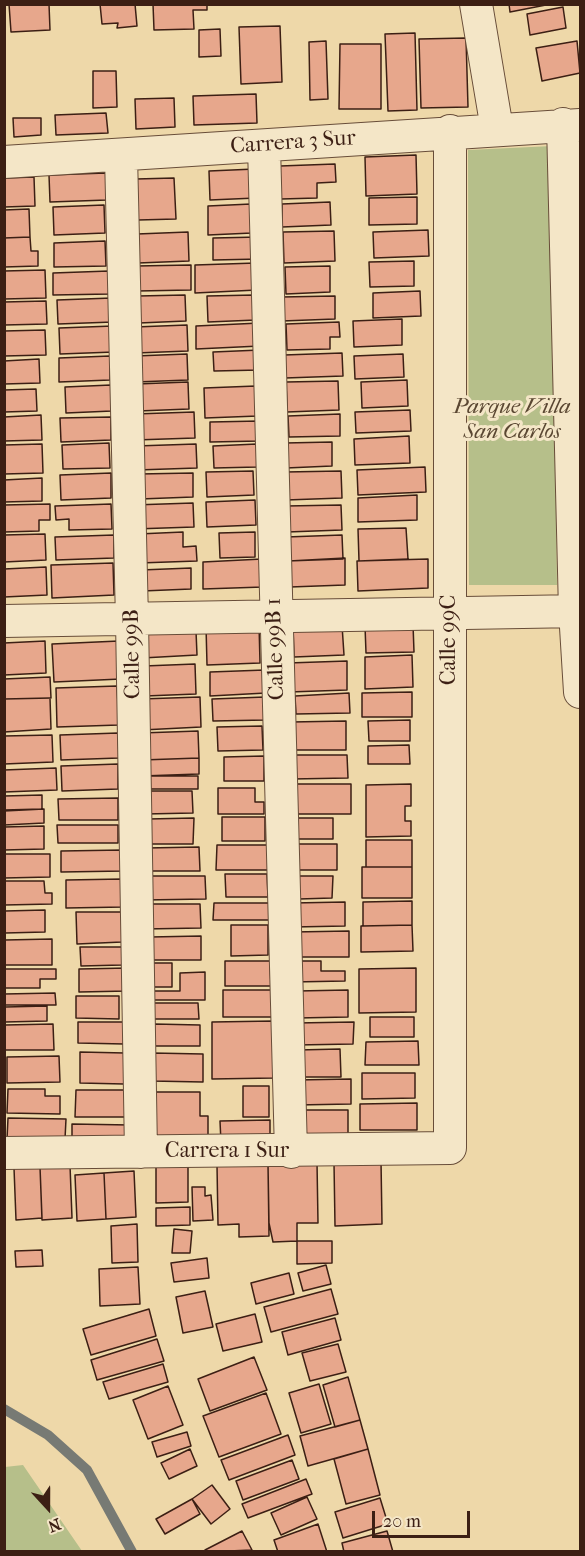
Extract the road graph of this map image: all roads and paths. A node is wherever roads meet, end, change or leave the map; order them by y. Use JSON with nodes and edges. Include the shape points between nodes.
{"nodes":[{"id":1,"x":476,"y":4,"type":"edge"},
{"id":2,"x":572,"y":124,"type":"edge"},
{"id":3,"x":497,"y":129,"type":"junction"},
{"id":4,"x":450,"y":131,"type":"junction"},
{"id":5,"x":264,"y":146,"type":"junction"},
{"id":6,"x":121,"y":155,"type":"junction"},
{"id":7,"x":4,"y":162,"type":"edge"},
{"id":8,"x":578,"y":611,"type":"edge"},
{"id":9,"x":450,"y":613,"type":"junction"},
{"id":10,"x":275,"y":616,"type":"junction"},
{"id":11,"x":132,"y":620,"type":"junction"},
{"id":12,"x":4,"y":621,"type":"edge"},
{"id":13,"x":580,"y":692,"type":"edge"},
{"id":14,"x":450,"y":1149,"type":"joint"},
{"id":15,"x":141,"y":1152,"type":"junction"},
{"id":16,"x":291,"y":1152,"type":"junction"},
{"id":17,"x":4,"y":1153,"type":"edge"}],
"edges":[{"from":1,"to":3,"type":"street"},
{"from":2,"to":3,"type":"street","name":"Carrera 3 Sur"},
{"from":2,"to":8,"type":"street"},
{"from":3,"to":4,"type":"street","name":"Carrera 3 Sur"},
{"from":4,"to":5,"type":"street","name":"Carrera 3 Sur"},
{"from":4,"to":9,"type":"street","name":"Calle 99C"},
{"from":5,"to":6,"type":"street","name":"Carrera 3 Sur"},
{"from":5,"to":10,"type":"street","name":"Calle 99B 1"},
{"from":6,"to":7,"type":"street","name":"Carrera 3 Sur"},
{"from":6,"to":11,"type":"street","name":"Calle 99B"},
{"from":8,"to":9,"type":"street"},
{"from":8,"to":13,"type":"street"},
{"from":9,"to":10,"type":"street"},
{"from":9,"to":14,"type":"street","name":"Calle 99C"},
{"from":10,"to":11,"type":"street"},
{"from":10,"to":16,"type":"street","name":"Calle 99B 1"},
{"from":11,"to":12,"type":"street"},
{"from":11,"to":15,"type":"street","name":"Calle 99B"},
{"from":14,"to":16,"type":"street","name":"Carrera 1 Sur"},
{"from":15,"to":16,"type":"street","name":"Carrera 1 Sur"},
{"from":15,"to":17,"type":"street","name":"Carrera 1 Sur"}]}
